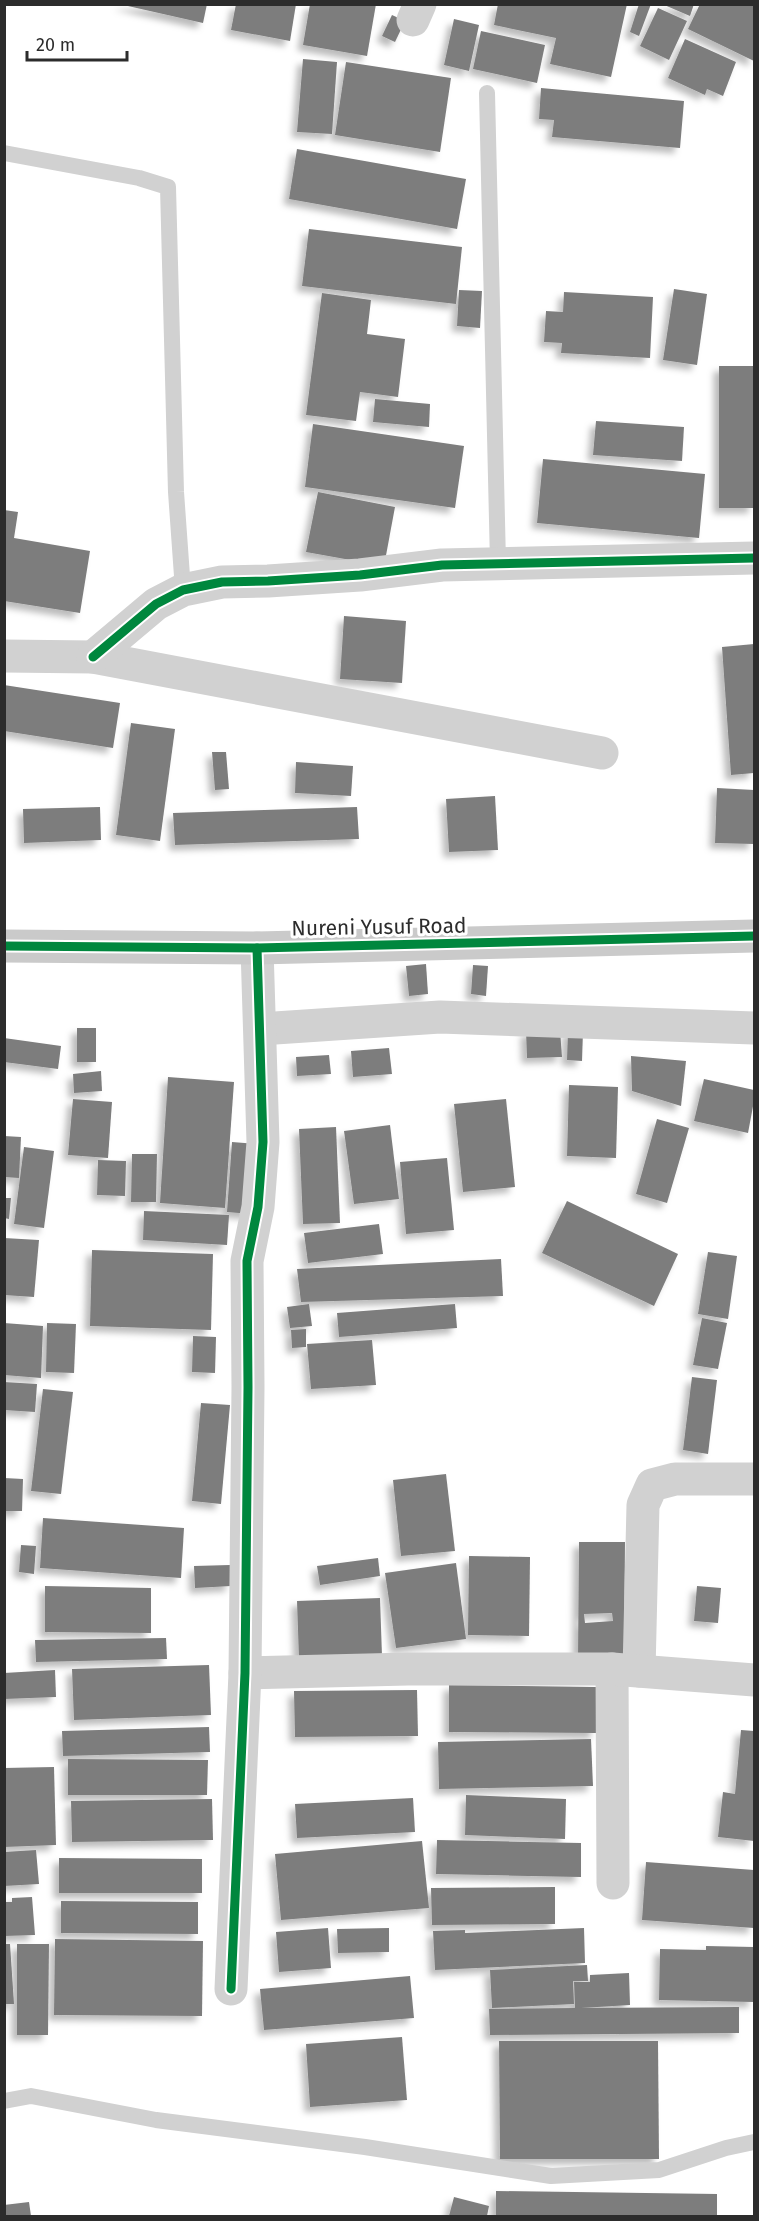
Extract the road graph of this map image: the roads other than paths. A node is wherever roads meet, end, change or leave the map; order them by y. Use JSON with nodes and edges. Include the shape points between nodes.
{"nodes":[{"id":1,"x":487,"y":93,"type":"dead end"},
{"id":2,"x":4,"y":153,"type":"edge"},
{"id":3,"x":754,"y":558,"type":"edge"},
{"id":4,"x":498,"y":563,"type":"junction"},
{"id":5,"x":183,"y":590,"type":"junction"},
{"id":6,"x":4,"y":656,"type":"edge"},
{"id":7,"x":93,"y":657,"type":"junction"},
{"id":8,"x":602,"y":753,"type":"dead end"},
{"id":9,"x":754,"y":936,"type":"edge"},
{"id":10,"x":4,"y":946,"type":"edge"},
{"id":11,"x":257,"y":948,"type":"junction"},
{"id":12,"x":754,"y":1028,"type":"edge"},
{"id":13,"x":260,"y":1029,"type":"junction"},
{"id":14,"x":754,"y":1479,"type":"edge"},
{"id":15,"x":625,"y":1670,"type":"junction"},
{"id":16,"x":245,"y":1673,"type":"junction"},
{"id":17,"x":754,"y":1680,"type":"edge"},
{"id":18,"x":613,"y":1883,"type":"dead end"},
{"id":19,"x":231,"y":1989,"type":"dead end"},
{"id":20,"x":4,"y":2101,"type":"edge"},
{"id":21,"x":754,"y":2142,"type":"edge"}],
"edges":[{"from":1,"to":4,"type":"lane"},
{"from":2,"to":5,"type":"lane","via":[[168,187],[176,492]]},
{"from":3,"to":4,"type":"street"},
{"from":4,"to":5,"type":"street","via":[[222,582]]},
{"from":5,"to":7,"type":"street","via":[[156,604]]},
{"from":6,"to":7,"type":"street"},
{"from":7,"to":8,"type":"street"},
{"from":9,"to":11,"type":"street","name":"Nureni Yusuf Road"},
{"from":10,"to":11,"type":"street","name":"Nureni Yusuf Road"},
{"from":11,"to":13,"type":"street"},
{"from":12,"to":13,"type":"street","via":[[440,1017]]},
{"from":13,"to":16,"type":"street","via":[[263,1142],[258,1207],[247,1261]]},
{"from":14,"to":15,"type":"street","via":[[675,1479],[652,1485],[643,1504]]},
{"from":15,"to":16,"type":"street"},
{"from":15,"to":17,"type":"street"},
{"from":15,"to":18,"type":"street"},
{"from":16,"to":19,"type":"street"},
{"from":20,"to":21,"type":"lane","via":[[31,2096],[156,2120],[365,2146],[551,2176],[659,2170]]}]}
